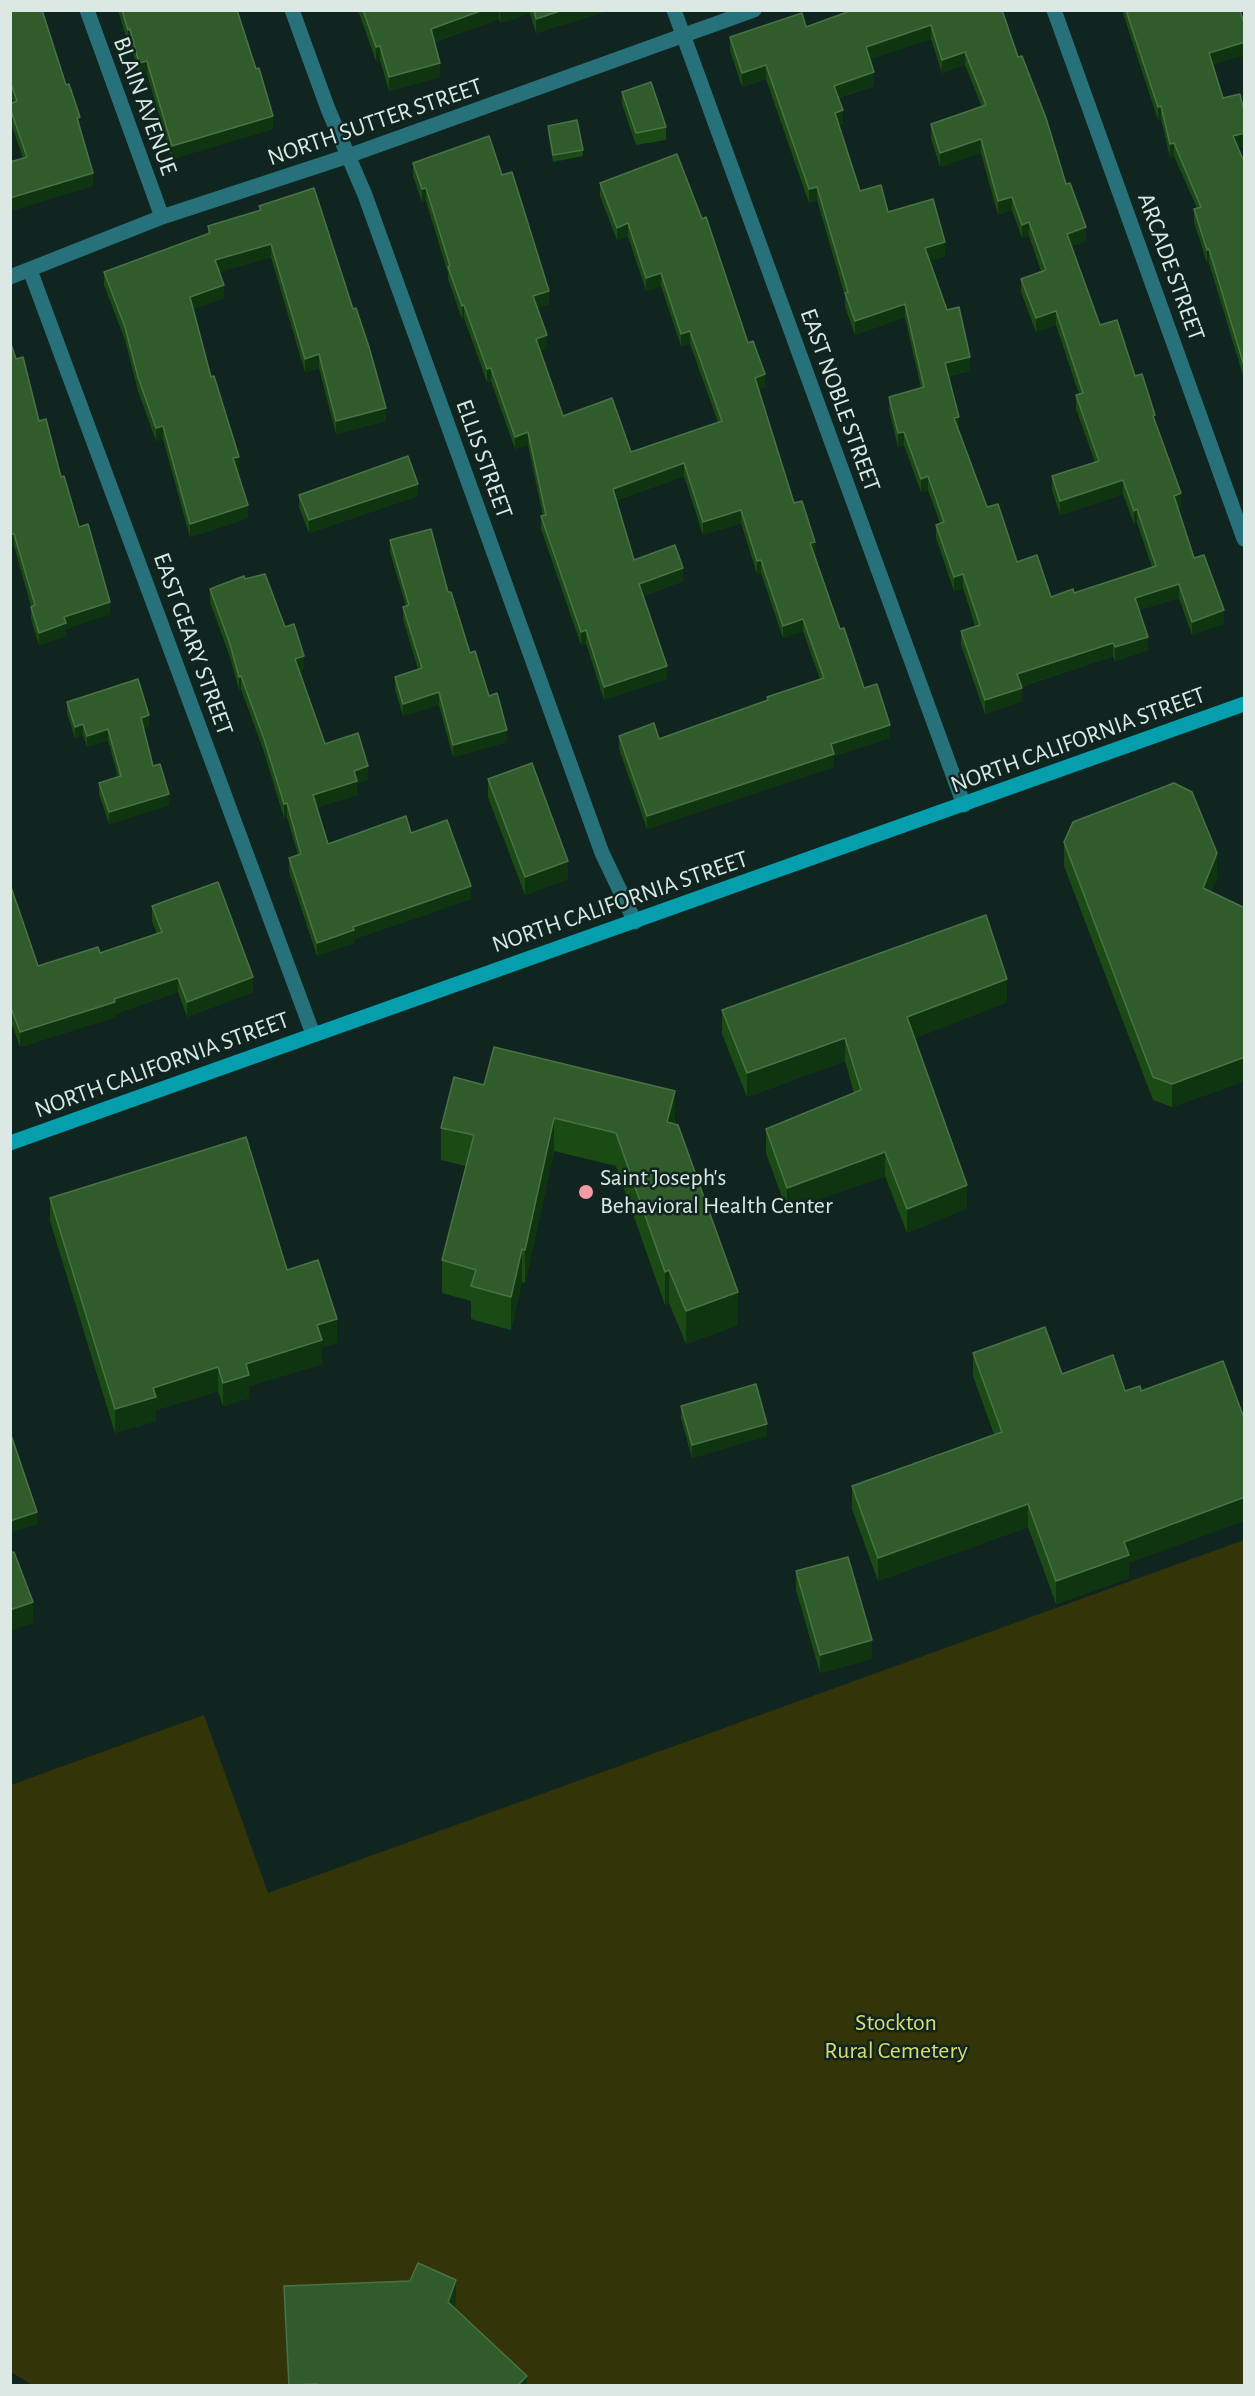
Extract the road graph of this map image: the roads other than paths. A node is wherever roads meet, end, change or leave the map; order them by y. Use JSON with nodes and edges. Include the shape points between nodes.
{"nodes":[{"id":1,"x":87,"y":10,"type":"edge"},
{"id":2,"x":292,"y":10,"type":"edge"},
{"id":3,"x":674,"y":10,"type":"edge"},
{"id":4,"x":754,"y":10,"type":"edge"},
{"id":5,"x":1054,"y":10,"type":"edge"},
{"id":6,"x":684,"y":36,"type":"junction"},
{"id":7,"x":348,"y":156,"type":"junction"},
{"id":8,"x":162,"y":217,"type":"junction"},
{"id":9,"x":30,"y":270,"type":"junction"},
{"id":10,"x":10,"y":277,"type":"edge"},
{"id":11,"x":1245,"y":539,"type":"edge"},
{"id":12,"x":1245,"y":704,"type":"edge"},
{"id":13,"x":963,"y":805,"type":"junction"},
{"id":14,"x":635,"y":922,"type":"junction"},
{"id":15,"x":313,"y":1034,"type":"junction"},
{"id":16,"x":10,"y":1143,"type":"edge"}],
"edges":[{"from":1,"to":8,"type":"street","name":"BLAIN AVENUE"},
{"from":2,"to":7,"type":"street","name":"ELLIS STREET"},
{"from":3,"to":6,"type":"street","name":"EAST NOBLE STREET"},
{"from":4,"to":6,"type":"street","name":"NORTH SUTTER STREET"},
{"from":5,"to":11,"type":"street","name":"ARCADE STREET"},
{"from":6,"to":7,"type":"street","name":"NORTH SUTTER STREET"},
{"from":6,"to":13,"type":"street","name":"EAST NOBLE STREET"},
{"from":7,"to":8,"type":"street","name":"NORTH SUTTER STREET"},
{"from":7,"to":14,"type":"street","name":"ELLIS STREET","via":[[602,853]]},
{"from":8,"to":9,"type":"street","name":"NORTH SUTTER STREET"},
{"from":9,"to":10,"type":"street","name":"NORTH SUTTER STREET"},
{"from":9,"to":15,"type":"street","name":"EAST GEARY STREET"},
{"from":12,"to":13,"type":"street","name":"NORTH CALIFORNIA STREET"},
{"from":13,"to":14,"type":"street","name":"NORTH CALIFORNIA STREET"},
{"from":14,"to":15,"type":"street","name":"NORTH CALIFORNIA STREET"},
{"from":15,"to":16,"type":"street","name":"NORTH CALIFORNIA STREET"}]}
